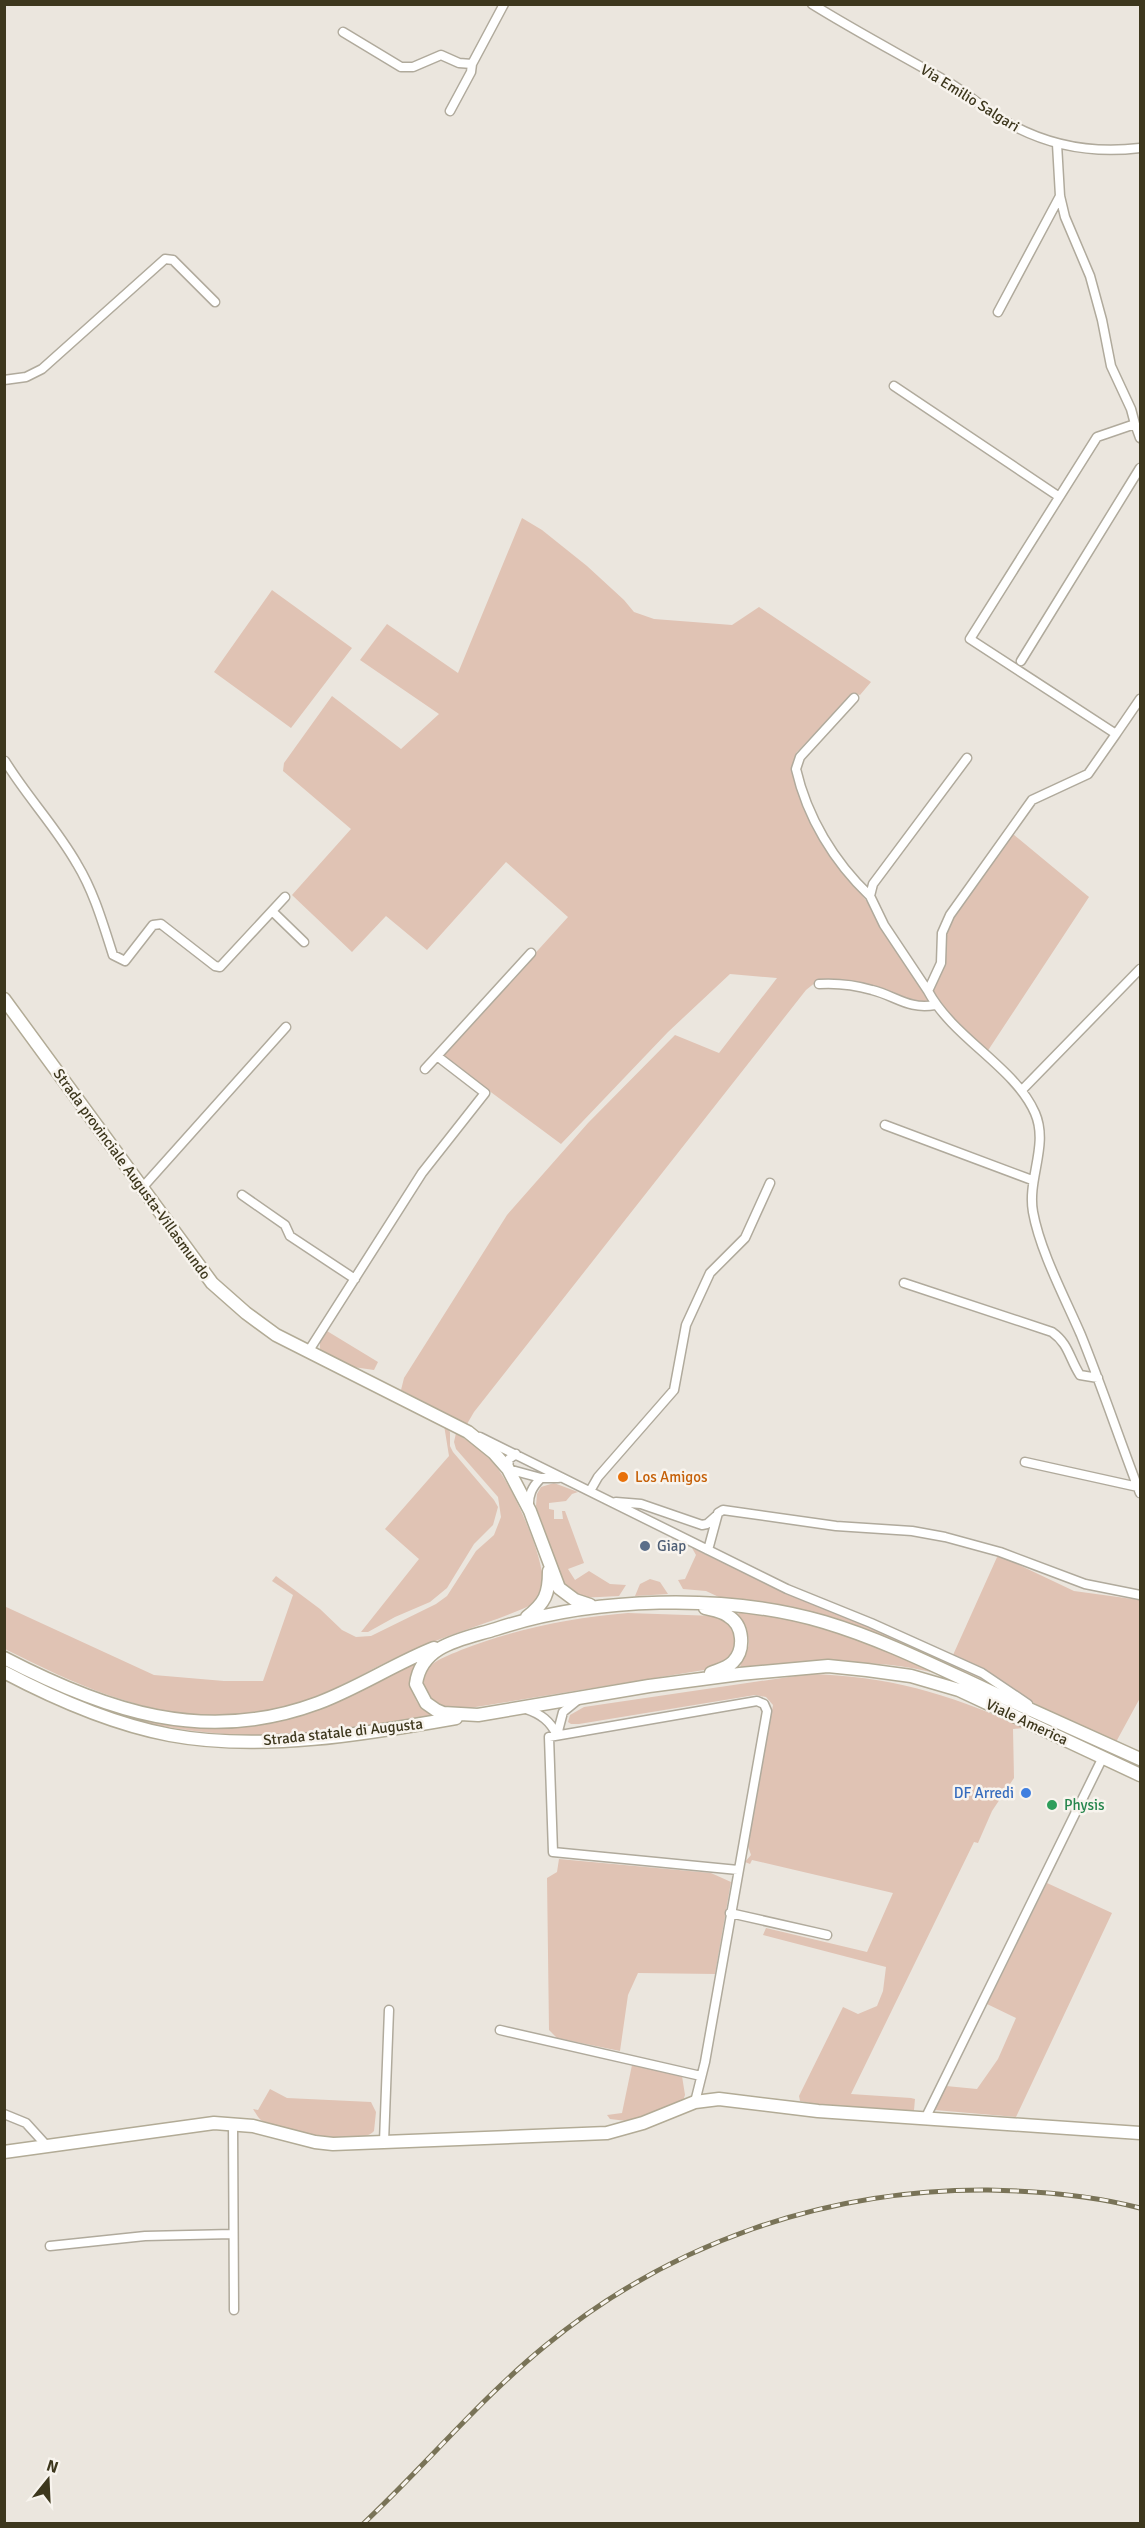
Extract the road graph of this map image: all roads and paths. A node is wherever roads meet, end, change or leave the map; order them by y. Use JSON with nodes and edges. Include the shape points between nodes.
{"nodes":[{"id":1,"x":504,"y":4,"type":"edge"},
{"id":2,"x":812,"y":4,"type":"edge"},
{"id":3,"x":343,"y":32,"type":"dead end"},
{"id":4,"x":472,"y":64,"type":"junction"},
{"id":5,"x":450,"y":111,"type":"dead end"},
{"id":6,"x":1057,"y":144,"type":"junction"},
{"id":7,"x":1140,"y":148,"type":"edge"},
{"id":8,"x":1060,"y":196,"type":"junction"},
{"id":9,"x":214,"y":302,"type":"dead end"},
{"id":10,"x":998,"y":312,"type":"dead end"},
{"id":11,"x":4,"y":380,"type":"edge"},
{"id":12,"x":894,"y":386,"type":"dead end"},
{"id":13,"x":1135,"y":424,"type":"junction"},
{"id":14,"x":1140,"y":438,"type":"edge"},
{"id":15,"x":1140,"y":468,"type":"edge"},
{"id":16,"x":1058,"y":496,"type":"junction"},
{"id":17,"x":1021,"y":661,"type":"dead end"},
{"id":18,"x":854,"y":698,"type":"dead end"},
{"id":19,"x":1140,"y":699,"type":"edge"},
{"id":20,"x":1116,"y":734,"type":"junction"},
{"id":21,"x":967,"y":758,"type":"dead end"},
{"id":22,"x":5,"y":761,"type":"edge"},
{"id":23,"x":870,"y":896,"type":"junction"},
{"id":24,"x":285,"y":897,"type":"dead end"},
{"id":25,"x":272,"y":911,"type":"junction"},
{"id":26,"x":304,"y":942,"type":"dead end"},
{"id":27,"x":531,"y":953,"type":"dead end"},
{"id":28,"x":1140,"y":969,"type":"edge"},
{"id":29,"x":819,"y":984,"type":"dead end"},
{"id":30,"x":928,"y":991,"type":"junction"},
{"id":31,"x":4,"y":999,"type":"edge"},
{"id":32,"x":935,"y":1005,"type":"junction"},
{"id":33,"x":286,"y":1027,"type":"dead end"},
{"id":34,"x":437,"y":1056,"type":"junction"},
{"id":35,"x":425,"y":1069,"type":"dead end"},
{"id":36,"x":1022,"y":1090,"type":"junction"},
{"id":37,"x":885,"y":1125,"type":"dead end"},
{"id":38,"x":1032,"y":1180,"type":"junction"},
{"id":39,"x":770,"y":1183,"type":"dead end"},
{"id":40,"x":142,"y":1188,"type":"junction"},
{"id":41,"x":242,"y":1195,"type":"dead end"},
{"id":42,"x":356,"y":1279,"type":"junction"},
{"id":43,"x":904,"y":1283,"type":"dead end"},
{"id":44,"x":308,"y":1352,"type":"junction"},
{"id":45,"x":1098,"y":1378,"type":"junction"},
{"id":46,"x":468,"y":1432,"type":"junction"},
{"id":47,"x":516,"y":1454,"type":"junction"},
{"id":48,"x":1025,"y":1462,"type":"dead end"},
{"id":49,"x":508,"y":1469,"type":"junction"},
{"id":50,"x":541,"y":1478,"type":"junction"},
{"id":51,"x":564,"y":1478,"type":"junction"},
{"id":52,"x":1139,"y":1490,"type":"edge"},
{"id":53,"x":590,"y":1491,"type":"junction"},
{"id":54,"x":611,"y":1501,"type":"junction"},
{"id":55,"x":530,"y":1511,"type":"junction"},
{"id":56,"x":718,"y":1514,"type":"junction"},
{"id":57,"x":708,"y":1550,"type":"junction"},
{"id":58,"x":549,"y":1567,"type":"junction"},
{"id":59,"x":1140,"y":1595,"type":"edge"},
{"id":60,"x":686,"y":1603,"type":"junction"},
{"id":61,"x":597,"y":1607,"type":"junction"},
{"id":62,"x":524,"y":1620,"type":"junction"},
{"id":63,"x":449,"y":1642,"type":"junction"},
{"id":64,"x":4,"y":1658,"type":"edge"},
{"id":65,"x":4,"y":1672,"type":"edge"},
{"id":66,"x":696,"y":1679,"type":"junction"},
{"id":67,"x":579,"y":1698,"type":"junction"},
{"id":68,"x":523,"y":1708,"type":"junction"},
{"id":69,"x":478,"y":1715,"type":"junction"},
{"id":70,"x":1043,"y":1715,"type":"junction"},
{"id":71,"x":556,"y":1735,"type":"junction"},
{"id":72,"x":1103,"y":1757,"type":"junction"},
{"id":73,"x":1140,"y":1759,"type":"edge"},
{"id":74,"x":1140,"y":1775,"type":"edge"},
{"id":75,"x":738,"y":1870,"type":"junction"},
{"id":76,"x":730,"y":1913,"type":"junction"},
{"id":77,"x":827,"y":1935,"type":"dead end"},
{"id":78,"x":388,"y":2010,"type":"dead end"},
{"id":79,"x":500,"y":2030,"type":"dead end"},
{"id":80,"x":701,"y":2076,"type":"junction"},
{"id":81,"x":695,"y":2102,"type":"junction"},
{"id":82,"x":4,"y":2114,"type":"edge"},
{"id":83,"x":925,"y":2119,"type":"junction"},
{"id":84,"x":233,"y":2123,"type":"junction"},
{"id":85,"x":1140,"y":2133,"type":"edge"},
{"id":86,"x":384,"y":2142,"type":"junction"},
{"id":87,"x":46,"y":2145,"type":"junction"},
{"id":88,"x":4,"y":2152,"type":"edge"},
{"id":89,"x":233,"y":2234,"type":"junction"},
{"id":90,"x":50,"y":2246,"type":"dead end"},
{"id":91,"x":234,"y":2310,"type":"dead end"}],
"edges":[{"from":1,"to":4,"type":"street"},
{"from":2,"to":6,"type":"street","name":"Via Emilio Salgari","via":[[959,88],[1022,131]]},
{"from":3,"to":4,"type":"street","via":[[401,67],[413,67],[441,55]]},
{"from":4,"to":5,"type":"street"},
{"from":6,"to":7,"type":"street","name":"Via Emilio Salgari","via":[[1111,151]]},
{"from":6,"to":8,"type":"street"},
{"from":8,"to":10,"type":"street"},
{"from":8,"to":13,"type":"street","via":[[1096,294],[1111,366]]},
{"from":9,"to":11,"type":"street","via":[[173,260],[165,259],[42,369],[26,377]]},
{"from":12,"to":16,"type":"street"},
{"from":13,"to":14,"type":"street"},
{"from":13,"to":16,"type":"street","via":[[1097,437]]},
{"from":15,"to":17,"type":"street"},
{"from":16,"to":20,"type":"street","via":[[970,639]]},
{"from":18,"to":23,"type":"street","via":[[800,757],[796,769],[824,840]]},
{"from":19,"to":20,"type":"street"},
{"from":20,"to":30,"type":"street","via":[[1088,774],[1032,800],[950,915],[942,933],[941,963]]},
{"from":21,"to":23,"type":"street","via":[[873,884]]},
{"from":22,"to":25,"type":"street","via":[[78,864],[113,955],[119,960],[125,961],[153,925],[161,924],[220,967]]},
{"from":23,"to":30,"type":"street","via":[[884,925]]},
{"from":24,"to":25,"type":"street"},
{"from":25,"to":26,"type":"street"},
{"from":27,"to":34,"type":"street"},
{"from":28,"to":36,"type":"street"},
{"from":29,"to":32,"type":"street","via":[[872,990],[920,1008]]},
{"from":30,"to":32,"type":"street"},
{"from":31,"to":40,"type":"main road","name":"Strada provinciale Augusta-Villasmundo"},
{"from":32,"to":36,"type":"street"},
{"from":33,"to":40,"type":"street"},
{"from":34,"to":35,"type":"street"},
{"from":34,"to":42,"type":"street","via":[[485,1093],[422,1173]]},
{"from":36,"to":38,"type":"street","via":[[1035,1113],[1041,1138]]},
{"from":37,"to":38,"type":"street"},
{"from":38,"to":45,"type":"street","via":[[1033,1211],[1039,1232]]},
{"from":39,"to":53,"type":"street","via":[[745,1238],[710,1273],[687,1325],[674,1390]]},
{"from":40,"to":44,"type":"main road","name":"Strada provinciale Augusta-Villasmundo","via":[[212,1283],[268,1329]]},
{"from":41,"to":42,"type":"street","via":[[285,1225],[290,1236]]},
{"from":42,"to":44,"type":"street"},
{"from":43,"to":45,"type":"street","via":[[1052,1332],[1064,1340],[1080,1375]]},
{"from":44,"to":46,"type":"main road","name":"Strada provinciale Augusta-Villasmundo"},
{"from":45,"to":52,"type":"street"},
{"from":46,"to":47,"type":"street"},
{"from":46,"to":49,"type":"main road","name":"Strada provinciale Augusta-Villasmundo"},
{"from":47,"to":49,"type":"street","via":[[509,1459]]},
{"from":47,"to":51,"type":"street"},
{"from":48,"to":52,"type":"street"},
{"from":49,"to":50,"type":"street"},
{"from":49,"to":55,"type":"main road","name":"Strada provinciale Augusta-Villasmundo"},
{"from":50,"to":51,"type":"street"},
{"from":50,"to":55,"type":"street","via":[[530,1493]]},
{"from":51,"to":53,"type":"street"},
{"from":53,"to":54,"type":"street"},
{"from":54,"to":56,"type":"street","via":[[641,1504],[702,1525]]},
{"from":54,"to":57,"type":"street"},
{"from":55,"to":58,"type":"main road","name":"Strada provinciale Augusta-Villasmundo"},
{"from":56,"to":57,"type":"street"},
{"from":56,"to":59,"type":"street","via":[[723,1510],[928,1534],[1000,1552],[1085,1584]]},
{"from":57,"to":70,"type":"street","via":[[787,1589],[982,1673]]},
{"from":58,"to":61,"type":"main road","via":[[564,1593]]},
{"from":58,"to":62,"type":"main road","via":[[546,1599]]},
{"from":60,"to":61,"type":"main road","name":"Strada statale di Augusta"},
{"from":60,"to":66,"type":"main road","via":[[729,1616],[742,1637],[738,1656],[731,1664]]},
{"from":60,"to":70,"type":"main road","name":"Viale America","via":[[743,1606],[821,1621],[888,1644]]},
{"from":61,"to":62,"type":"main road","name":"Strada statale di Augusta"},
{"from":62,"to":63,"type":"main road","name":"Strada statale di Augusta"},
{"from":63,"to":64,"type":"main road","name":"Strada statale di Augusta","via":[[319,1702],[271,1716],[209,1723],[125,1710],[45,1679]]},
{"from":63,"to":69,"type":"main road","via":[[422,1666],[416,1684],[420,1695],[443,1713]]},
{"from":65,"to":69,"type":"main road","name":"Strada statale di Augusta","via":[[111,1719],[172,1735],[214,1739],[311,1738]]},
{"from":66,"to":67,"type":"main road"},
{"from":66,"to":72,"type":"main road","name":"Viale America","via":[[828,1666],[911,1676],[959,1690]]},
{"from":67,"to":68,"type":"main road"},
{"from":67,"to":71,"type":"street","via":[[563,1712]]},
{"from":68,"to":69,"type":"main road"},
{"from":68,"to":71,"type":"street","via":[[539,1713]]},
{"from":70,"to":73,"type":"main road","name":"Viale America"},
{"from":71,"to":75,"type":"street","via":[[549,1737],[553,1852]]},
{"from":71,"to":75,"type":"street","via":[[757,1701],[764,1704],[767,1711]]},
{"from":72,"to":74,"type":"main road","name":"Viale America"},
{"from":72,"to":83,"type":"street"},
{"from":75,"to":76,"type":"street"},
{"from":76,"to":77,"type":"street"},
{"from":76,"to":80,"type":"street"},
{"from":78,"to":86,"type":"street"},
{"from":79,"to":80,"type":"street"},
{"from":80,"to":81,"type":"street"},
{"from":81,"to":83,"type":"main road","via":[[719,2098]]},
{"from":81,"to":86,"type":"main road","via":[[607,2133]]},
{"from":82,"to":87,"type":"street","via":[[26,2123]]},
{"from":83,"to":85,"type":"main road"},
{"from":84,"to":86,"type":"main road","via":[[315,2142]]},
{"from":84,"to":87,"type":"main road"},
{"from":84,"to":89,"type":"street"},
{"from":87,"to":88,"type":"main road"},
{"from":89,"to":90,"type":"street","via":[[145,2236]]},
{"from":89,"to":91,"type":"street"}]}
